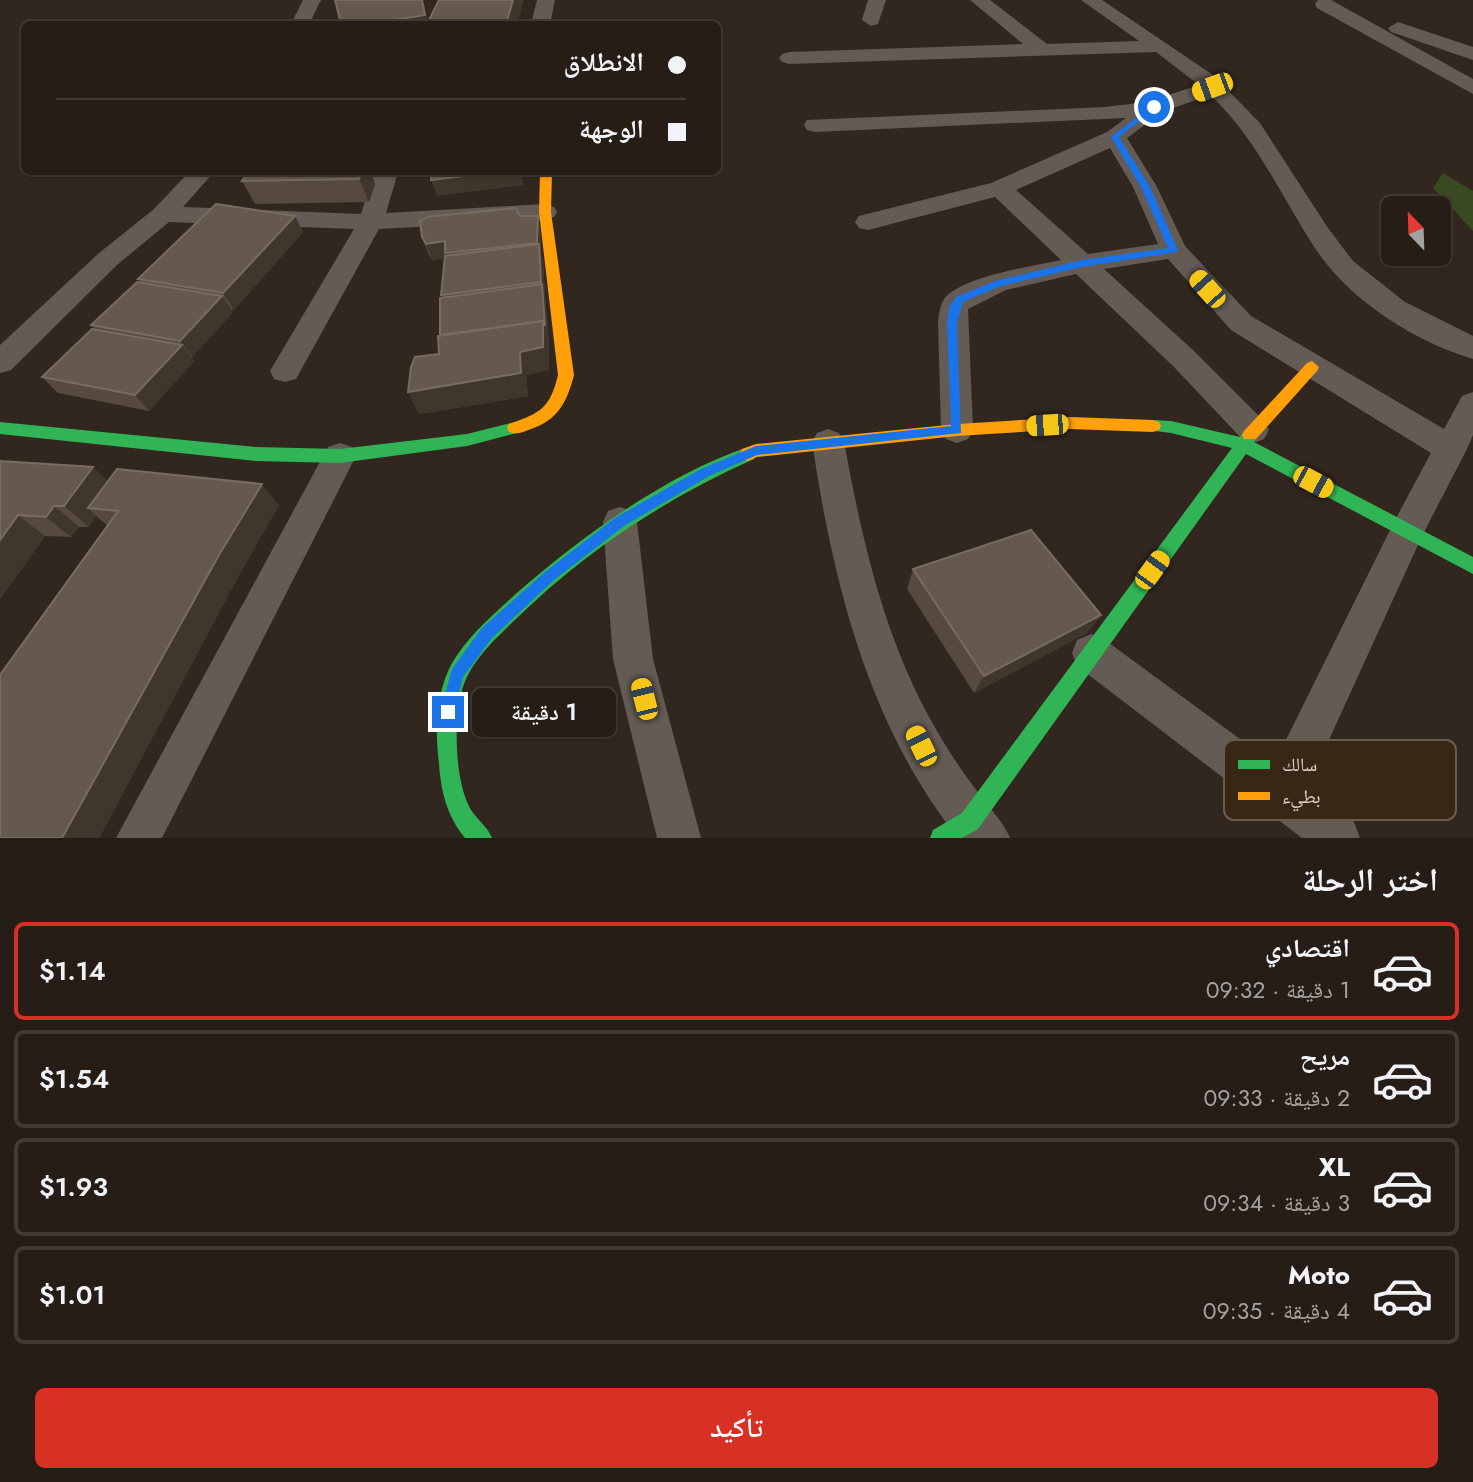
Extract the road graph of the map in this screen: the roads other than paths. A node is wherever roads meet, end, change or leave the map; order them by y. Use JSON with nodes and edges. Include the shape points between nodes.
{"nodes":[{"id":1,"x":312,"y":0,"type":"edge"},
{"id":2,"x":546,"y":0,"type":"edge"},
{"id":3,"x":878,"y":0,"type":"edge"},
{"id":4,"x":979,"y":0,"type":"edge"},
{"id":5,"x":1090,"y":0,"type":"edge"},
{"id":6,"x":1319,"y":2,"type":"edge"},
{"id":7,"x":871,"y":20,"type":"dead end"},
{"id":8,"x":302,"y":21,"type":"edge"},
{"id":9,"x":542,"y":21,"type":"edge"},
{"id":10,"x":1159,"y":46,"type":"junction"},
{"id":11,"x":1040,"y":48,"type":"junction"},
{"id":12,"x":1473,"y":54,"type":"edge"},
{"id":13,"x":789,"y":58,"type":"dead end"},
{"id":14,"x":1212,"y":87,"type":"junction"},
{"id":15,"x":1473,"y":88,"type":"edge"},
{"id":16,"x":1154,"y":107,"type":"junction"},
{"id":17,"x":815,"y":125,"type":"dead end"},
{"id":18,"x":1115,"y":137,"type":"junction"},
{"id":19,"x":199,"y":175,"type":"edge"},
{"id":20,"x":385,"y":175,"type":"edge"},
{"id":21,"x":546,"y":175,"type":"edge"},
{"id":22,"x":1000,"y":188,"type":"junction"},
{"id":23,"x":545,"y":212,"type":"junction"},
{"id":24,"x":163,"y":214,"type":"junction"},
{"id":25,"x":371,"y":222,"type":"junction"},
{"id":26,"x":868,"y":222,"type":"dead end"},
{"id":27,"x":1174,"y":250,"type":"junction"},
{"id":28,"x":1082,"y":264,"type":"junction"},
{"id":29,"x":1473,"y":348,"type":"edge"},
{"id":30,"x":0,"y":362,"type":"edge"},
{"id":31,"x":1312,"y":367,"type":"junction"},
{"id":32,"x":285,"y":371,"type":"dead end"},
{"id":33,"x":1473,"y":404,"type":"edge"},
{"id":34,"x":0,"y":428,"type":"edge"},
{"id":35,"x":957,"y":430,"type":"junction"},
{"id":36,"x":1248,"y":437,"type":"junction"},
{"id":37,"x":828,"y":442,"type":"junction"},
{"id":38,"x":1451,"y":449,"type":"junction"},
{"id":39,"x":340,"y":456,"type":"junction"},
{"id":40,"x":620,"y":522,"type":"junction"},
{"id":41,"x":1407,"y":531,"type":"junction"},
{"id":42,"x":1473,"y":566,"type":"edge"},
{"id":43,"x":1091,"y":653,"type":"junction"},
{"id":44,"x":1308,"y":740,"type":"edge"},
{"id":45,"x":1224,"y":751,"type":"edge"},
{"id":46,"x":1315,"y":820,"type":"edge"},
{"id":47,"x":966,"y":832,"type":"edge"},
{"id":48,"x":138,"y":838,"type":"edge"},
{"id":49,"x":481,"y":838,"type":"edge"},
{"id":50,"x":679,"y":838,"type":"edge"},
{"id":51,"x":1338,"y":838,"type":"edge"}],
"edges":[{"from":1,"to":8,"type":"street"},
{"from":2,"to":9,"type":"street"},
{"from":3,"to":7,"type":"street"},
{"from":4,"to":11,"type":"street"},
{"from":5,"to":10,"type":"street"},
{"from":6,"to":12,"type":"street"},
{"from":6,"to":15,"type":"street"},
{"from":10,"to":11,"type":"street"},
{"from":10,"to":14,"type":"street"},
{"from":11,"to":13,"type":"street"},
{"from":14,"to":16,"type":"street"},
{"from":14,"to":29,"type":"street","via":[[1239,112],[1332,252],[1363,284],[1430,330]]},
{"from":16,"to":17,"type":"street","via":[[1105,114]]},
{"from":16,"to":18,"type":"street"},
{"from":18,"to":22,"type":"street"},
{"from":18,"to":27,"type":"street"},
{"from":19,"to":24,"type":"street"},
{"from":20,"to":25,"type":"street"},
{"from":21,"to":23,"type":"street"},
{"from":22,"to":26,"type":"street"},
{"from":22,"to":28,"type":"street"},
{"from":23,"to":25,"type":"street"},
{"from":23,"to":39,"type":"street","via":[[566,375],[561,400],[543,418],[467,440]]},
{"from":24,"to":25,"type":"street"},
{"from":24,"to":30,"type":"street","via":[[108,259]]},
{"from":25,"to":32,"type":"street"},
{"from":27,"to":28,"type":"street"},
{"from":27,"to":31,"type":"street","via":[[1241,323]]},
{"from":28,"to":35,"type":"street","via":[[998,283],[954,307]]},
{"from":28,"to":36,"type":"street","via":[[1184,359]]},
{"from":31,"to":36,"type":"street"},
{"from":31,"to":38,"type":"street"},
{"from":33,"to":38,"type":"street"},
{"from":34,"to":39,"type":"street","via":[[256,454]]},
{"from":35,"to":36,"type":"street","via":[[1070,423],[1171,427]]},
{"from":35,"to":37,"type":"street"},
{"from":36,"to":41,"type":"street"},
{"from":36,"to":43,"type":"street"},
{"from":37,"to":40,"type":"street","via":[[756,451],[705,472]]},
{"from":37,"to":47,"type":"street","via":[[861,599],[882,666]]},
{"from":38,"to":41,"type":"street"},
{"from":39,"to":48,"type":"street"},
{"from":40,"to":49,"type":"street","via":[[549,576],[487,633],[457,674],[448,712],[453,799],[470,829]]},
{"from":40,"to":50,"type":"street","via":[[634,659]]},
{"from":41,"to":42,"type":"street"},
{"from":41,"to":44,"type":"street"},
{"from":43,"to":45,"type":"street"},
{"from":43,"to":47,"type":"street"},
{"from":46,"to":51,"type":"street"}]}
